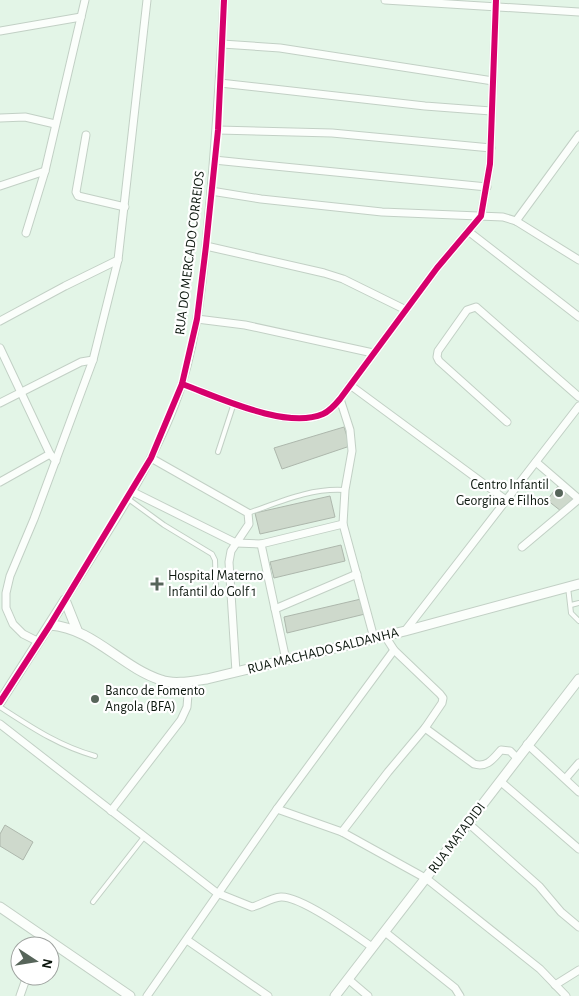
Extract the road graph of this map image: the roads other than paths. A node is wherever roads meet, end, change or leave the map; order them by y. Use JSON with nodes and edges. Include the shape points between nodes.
{"nodes":[{"id":1,"x":85,"y":0,"type":"edge"},
{"id":2,"x":146,"y":0,"type":"edge"},
{"id":3,"x":224,"y":0,"type":"edge"},
{"id":4,"x":385,"y":0,"type":"edge"},
{"id":5,"x":472,"y":2,"type":"edge"},
{"id":6,"x":496,"y":3,"type":"edge"},
{"id":7,"x":579,"y":12,"type":"edge"},
{"id":8,"x":81,"y":17,"type":"junction"},
{"id":9,"x":0,"y":31,"type":"edge"},
{"id":10,"x":222,"y":44,"type":"junction"},
{"id":11,"x":493,"y":81,"type":"junction"},
{"id":12,"x":220,"y":83,"type":"junction"},
{"id":13,"x":492,"y":111,"type":"junction"},
{"id":14,"x":0,"y":118,"type":"edge"},
{"id":15,"x":55,"y":124,"type":"junction"},
{"id":16,"x":218,"y":130,"type":"junction"},
{"id":17,"x":86,"y":135,"type":"dead end"},
{"id":18,"x":579,"y":135,"type":"edge"},
{"id":19,"x":491,"y":148,"type":"junction"},
{"id":20,"x":214,"y":160,"type":"junction"},
{"id":21,"x":45,"y":171,"type":"junction"},
{"id":22,"x":0,"y":186,"type":"edge"},
{"id":23,"x":487,"y":187,"type":"junction"},
{"id":24,"x":211,"y":191,"type":"junction"},
{"id":25,"x":125,"y":206,"type":"junction"},
{"id":26,"x":481,"y":216,"type":"junction"},
{"id":27,"x":516,"y":221,"type":"junction"},
{"id":28,"x":468,"y":231,"type":"junction"},
{"id":29,"x":26,"y":233,"type":"dead end"},
{"id":30,"x":206,"y":246,"type":"junction"},
{"id":31,"x":118,"y":260,"type":"junction"},
{"id":32,"x":579,"y":260,"type":"edge"},
{"id":33,"x":406,"y":310,"type":"junction"},
{"id":34,"x":579,"y":317,"type":"edge"},
{"id":35,"x":197,"y":319,"type":"junction"},
{"id":36,"x":0,"y":321,"type":"edge"},
{"id":37,"x":0,"y":348,"type":"edge"},
{"id":38,"x":373,"y":353,"type":"junction"},
{"id":39,"x":93,"y":360,"type":"junction"},
{"id":40,"x":182,"y":384,"type":"junction"},
{"id":41,"x":350,"y":385,"type":"junction"},
{"id":42,"x":21,"y":393,"type":"junction"},
{"id":43,"x":579,"y":397,"type":"edge"},
{"id":44,"x":340,"y":399,"type":"junction"},
{"id":45,"x":0,"y":403,"type":"edge"},
{"id":46,"x":234,"y":403,"type":"junction"},
{"id":47,"x":579,"y":406,"type":"edge"},
{"id":48,"x":507,"y":422,"type":"dead end"},
{"id":49,"x":218,"y":452,"type":"dead end"},
{"id":50,"x":50,"y":454,"type":"junction"},
{"id":51,"x":150,"y":458,"type":"junction"},
{"id":52,"x":56,"y":461,"type":"junction"},
{"id":53,"x":536,"y":462,"type":"junction"},
{"id":54,"x":0,"y":482,"type":"edge"},
{"id":55,"x":345,"y":490,"type":"junction"},
{"id":56,"x":131,"y":491,"type":"junction"},
{"id":57,"x":127,"y":498,"type":"junction"},
{"id":58,"x":579,"y":499,"type":"edge"},
{"id":59,"x":506,"y":500,"type":"junction"},
{"id":60,"x":248,"y":513,"type":"junction"},
{"id":61,"x":343,"y":524,"type":"junction"},
{"id":62,"x":236,"y":543,"type":"junction"},
{"id":63,"x":261,"y":544,"type":"junction"},
{"id":64,"x":522,"y":548,"type":"dead end"},
{"id":65,"x":357,"y":574,"type":"junction"},
{"id":66,"x":10,"y":576,"type":"junction"},
{"id":67,"x":0,"y":578,"type":"edge"},
{"id":68,"x":579,"y":584,"type":"edge"},
{"id":69,"x":568,"y":587,"type":"junction"},
{"id":70,"x":216,"y":590,"type":"dead end"},
{"id":71,"x":65,"y":600,"type":"junction"},
{"id":72,"x":579,"y":604,"type":"edge"},
{"id":73,"x":571,"y":605,"type":"junction"},
{"id":74,"x":275,"y":609,"type":"junction"},
{"id":75,"x":579,"y":621,"type":"edge"},
{"id":76,"x":50,"y":625,"type":"junction"},
{"id":77,"x":77,"y":630,"type":"junction"},
{"id":78,"x":405,"y":631,"type":"junction"},
{"id":79,"x":385,"y":636,"type":"junction"},
{"id":80,"x":374,"y":638,"type":"junction"},
{"id":81,"x":39,"y":642,"type":"junction"},
{"id":82,"x":394,"y":650,"type":"junction"},
{"id":83,"x":286,"y":660,"type":"junction"},
{"id":84,"x":236,"y":672,"type":"junction"},
{"id":85,"x":579,"y":679,"type":"edge"},
{"id":86,"x":189,"y":682,"type":"junction"},
{"id":87,"x":0,"y":702,"type":"edge"},
{"id":88,"x":0,"y":707,"type":"edge"},
{"id":89,"x":0,"y":724,"type":"edge"},
{"id":90,"x":425,"y":728,"type":"junction"},
{"id":91,"x":527,"y":744,"type":"junction"},
{"id":92,"x":95,"y":756,"type":"dead end"},
{"id":93,"x":517,"y":758,"type":"junction"},
{"id":94,"x":579,"y":763,"type":"edge"},
{"id":95,"x":566,"y":778,"type":"junction"},
{"id":96,"x":500,"y":781,"type":"junction"},
{"id":97,"x":579,"y":792,"type":"edge"},
{"id":98,"x":277,"y":809,"type":"junction"},
{"id":99,"x":111,"y":812,"type":"junction"},
{"id":100,"x":468,"y":823,"type":"junction"},
{"id":101,"x":342,"y":832,"type":"junction"},
{"id":102,"x":144,"y":836,"type":"junction"},
{"id":103,"x":579,"y":849,"type":"edge"},
{"id":104,"x":427,"y":879,"type":"junction"},
{"id":105,"x":218,"y":893,"type":"junction"},
{"id":106,"x":93,"y":902,"type":"dead end"},
{"id":107,"x":0,"y":907,"type":"edge"},
{"id":108,"x":579,"y":927,"type":"edge"},
{"id":109,"x":385,"y":932,"type":"junction"},
{"id":110,"x":41,"y":935,"type":"joint"},
{"id":111,"x":187,"y":940,"type":"junction"},
{"id":112,"x":372,"y":947,"type":"junction"},
{"id":113,"x":579,"y":970,"type":"edge"},
{"id":114,"x":348,"y":979,"type":"junction"},
{"id":115,"x":555,"y":985,"type":"junction"},
{"id":116,"x":130,"y":996,"type":"edge"},
{"id":117,"x":147,"y":996,"type":"edge"},
{"id":118,"x":268,"y":996,"type":"edge"},
{"id":119,"x":335,"y":996,"type":"edge"},
{"id":120,"x":368,"y":996,"type":"edge"},
{"id":121,"x":460,"y":996,"type":"edge"},
{"id":122,"x":566,"y":996,"type":"edge"}],
"edges":[{"from":1,"to":8,"type":"street"},
{"from":2,"to":25,"type":"street"},
{"from":3,"to":10,"type":"street","name":"RUA DO MERCADO CORREIOS"},
{"from":4,"to":5,"type":"street"},
{"from":5,"to":6,"type":"street"},
{"from":6,"to":7,"type":"street"},
{"from":6,"to":11,"type":"street"},
{"from":8,"to":9,"type":"street"},
{"from":8,"to":15,"type":"street"},
{"from":10,"to":11,"type":"street","via":[[280,48]]},
{"from":10,"to":12,"type":"street","name":"RUA DO MERCADO CORREIOS"},
{"from":11,"to":13,"type":"street"},
{"from":12,"to":13,"type":"street"},
{"from":12,"to":16,"type":"street","name":"RUA DO MERCADO CORREIOS"},
{"from":13,"to":19,"type":"street"},
{"from":14,"to":15,"type":"street","via":[[25,117]]},
{"from":15,"to":21,"type":"street"},
{"from":16,"to":19,"type":"street","via":[[332,134]]},
{"from":16,"to":20,"type":"street","name":"RUA DO MERCADO CORREIOS"},
{"from":17,"to":25,"type":"street","via":[[76,192],[78,196]]},
{"from":18,"to":27,"type":"street"},
{"from":19,"to":23,"type":"street"},
{"from":20,"to":23,"type":"street"},
{"from":20,"to":24,"type":"street","name":"RUA DO MERCADO CORREIOS"},
{"from":21,"to":22,"type":"street"},
{"from":21,"to":29,"type":"street"},
{"from":23,"to":26,"type":"street"},
{"from":24,"to":26,"type":"street","via":[[382,212]]},
{"from":24,"to":30,"type":"street","name":"RUA DO MERCADO CORREIOS"},
{"from":25,"to":31,"type":"street"},
{"from":26,"to":27,"type":"street"},
{"from":26,"to":28,"type":"street"},
{"from":27,"to":32,"type":"street"},
{"from":28,"to":33,"type":"street"},
{"from":28,"to":34,"type":"street"},
{"from":30,"to":33,"type":"street","via":[[343,279]]},
{"from":30,"to":35,"type":"street","name":"RUA DO MERCADO CORREIOS"},
{"from":31,"to":36,"type":"street"},
{"from":31,"to":39,"type":"street"},
{"from":33,"to":38,"type":"street"},
{"from":35,"to":38,"type":"street","via":[[245,325]]},
{"from":35,"to":40,"type":"street","name":"RUA DO MERCADO CORREIOS"},
{"from":37,"to":42,"type":"street"},
{"from":38,"to":41,"type":"street"},
{"from":39,"to":42,"type":"street","via":[[81,362]]},
{"from":39,"to":52,"type":"street"},
{"from":40,"to":46,"type":"street"},
{"from":40,"to":51,"type":"street","name":"RUA DO MERCADO CORREIOS"},
{"from":41,"to":44,"type":"street"},
{"from":41,"to":59,"type":"street"},
{"from":42,"to":45,"type":"street"},
{"from":42,"to":50,"type":"street"},
{"from":43,"to":48,"type":"street","via":[[476,307],[471,307],[437,357]]},
{"from":44,"to":46,"type":"street","via":[[322,414],[297,419]]},
{"from":44,"to":55,"type":"street","via":[[350,430],[352,451]]},
{"from":46,"to":49,"type":"lane"},
{"from":47,"to":53,"type":"street"},
{"from":50,"to":52,"type":"street"},
{"from":50,"to":54,"type":"street"},
{"from":51,"to":56,"type":"street","name":"RUA DO MERCADO CORREIOS"},
{"from":51,"to":60,"type":"street"},
{"from":52,"to":66,"type":"street"},
{"from":53,"to":58,"type":"street"},
{"from":53,"to":59,"type":"street"},
{"from":55,"to":60,"type":"lane","via":[[305,493]]},
{"from":55,"to":61,"type":"street"},
{"from":56,"to":57,"type":"street","name":"RUA DO MERCADO CORREIOS"},
{"from":56,"to":62,"type":"street"},
{"from":57,"to":70,"type":"lane","via":[[212,554]]},
{"from":57,"to":71,"type":"street","name":"RUA DO MERCADO CORREIOS"},
{"from":58,"to":64,"type":"street"},
{"from":59,"to":78,"type":"street"},
{"from":60,"to":62,"type":"street","via":[[249,524]]},
{"from":61,"to":63,"type":"street"},
{"from":61,"to":65,"type":"street"},
{"from":62,"to":63,"type":"street"},
{"from":62,"to":84,"type":"street","via":[[229,562]]},
{"from":63,"to":74,"type":"street"},
{"from":65,"to":74,"type":"street"},
{"from":65,"to":80,"type":"street"},
{"from":66,"to":67,"type":"street"},
{"from":66,"to":81,"type":"street","via":[[6,608],[13,624],[23,634]]},
{"from":68,"to":69,"type":"street","name":"RUA MACHADO SALDANHA"},
{"from":69,"to":73,"type":"lane"},
{"from":69,"to":78,"type":"street","name":"RUA MACHADO SALDANHA"},
{"from":71,"to":76,"type":"street","name":"RUA DO MERCADO CORREIOS"},
{"from":71,"to":77,"type":"street"},
{"from":72,"to":73,"type":"lane"},
{"from":73,"to":75,"type":"lane","via":[[571,613]]},
{"from":74,"to":83,"type":"street"},
{"from":76,"to":77,"type":"street","name":"RUA MACHADO SALDANHA"},
{"from":76,"to":81,"type":"street","name":"RUA DO MERCADO CORREIOS"},
{"from":77,"to":86,"type":"street","name":"RUA MACHADO SALDANHA","via":[[145,674],[162,681]]},
{"from":78,"to":79,"type":"street","name":"RUA MACHADO SALDANHA"},
{"from":79,"to":80,"type":"street","name":"RUA MACHADO SALDANHA"},
{"from":79,"to":82,"type":"street"},
{"from":80,"to":83,"type":"street","name":"RUA MACHADO SALDANHA"},
{"from":81,"to":87,"type":"street","name":"RUA DO MERCADO CORREIOS"},
{"from":82,"to":90,"type":"street","via":[[443,698]]},
{"from":82,"to":98,"type":"street"},
{"from":83,"to":84,"type":"street","name":"RUA MACHADO SALDANHA"},
{"from":84,"to":86,"type":"street","name":"RUA MACHADO SALDANHA"},
{"from":85,"to":91,"type":"street","name":"RUA MATADIDI"},
{"from":86,"to":99,"type":"street","via":[[187,707],[181,720]]},
{"from":88,"to":92,"type":"lane","via":[[51,740]]},
{"from":89,"to":99,"type":"street"},
{"from":90,"to":93,"type":"street","via":[[474,764],[487,765],[506,749]]},
{"from":90,"to":101,"type":"street"},
{"from":91,"to":93,"type":"street","name":"RUA MATADIDI"},
{"from":91,"to":95,"type":"street"},
{"from":93,"to":96,"type":"street","name":"RUA MATADIDI"},
{"from":94,"to":95,"type":"street"},
{"from":95,"to":97,"type":"street"},
{"from":96,"to":100,"type":"street","name":"RUA MATADIDI"},
{"from":96,"to":103,"type":"street"},
{"from":98,"to":101,"type":"street"},
{"from":98,"to":105,"type":"street"},
{"from":99,"to":102,"type":"street"},
{"from":100,"to":104,"type":"street","name":"RUA MATADIDI"},
{"from":100,"to":108,"type":"street","via":[[539,886]]},
{"from":101,"to":104,"type":"street"},
{"from":102,"to":105,"type":"street"},
{"from":102,"to":106,"type":"lane"},
{"from":104,"to":109,"type":"street","name":"RUA MATADIDI"},
{"from":104,"to":115,"type":"street","via":[[540,969]]},
{"from":105,"to":111,"type":"street"},
{"from":105,"to":112,"type":"street","via":[[252,907],[271,898],[284,897],[296,901]]},
{"from":107,"to":110,"type":"street"},
{"from":109,"to":112,"type":"street","name":"RUA MATADIDI"},
{"from":109,"to":121,"type":"street"},
{"from":110,"to":116,"type":"street"},
{"from":111,"to":117,"type":"street"},
{"from":111,"to":118,"type":"street"},
{"from":112,"to":114,"type":"street","name":"RUA MATADIDI"},
{"from":113,"to":115,"type":"street"},
{"from":114,"to":119,"type":"street","name":"RUA MATADIDI"},
{"from":114,"to":120,"type":"street"},
{"from":115,"to":122,"type":"street"}]}
